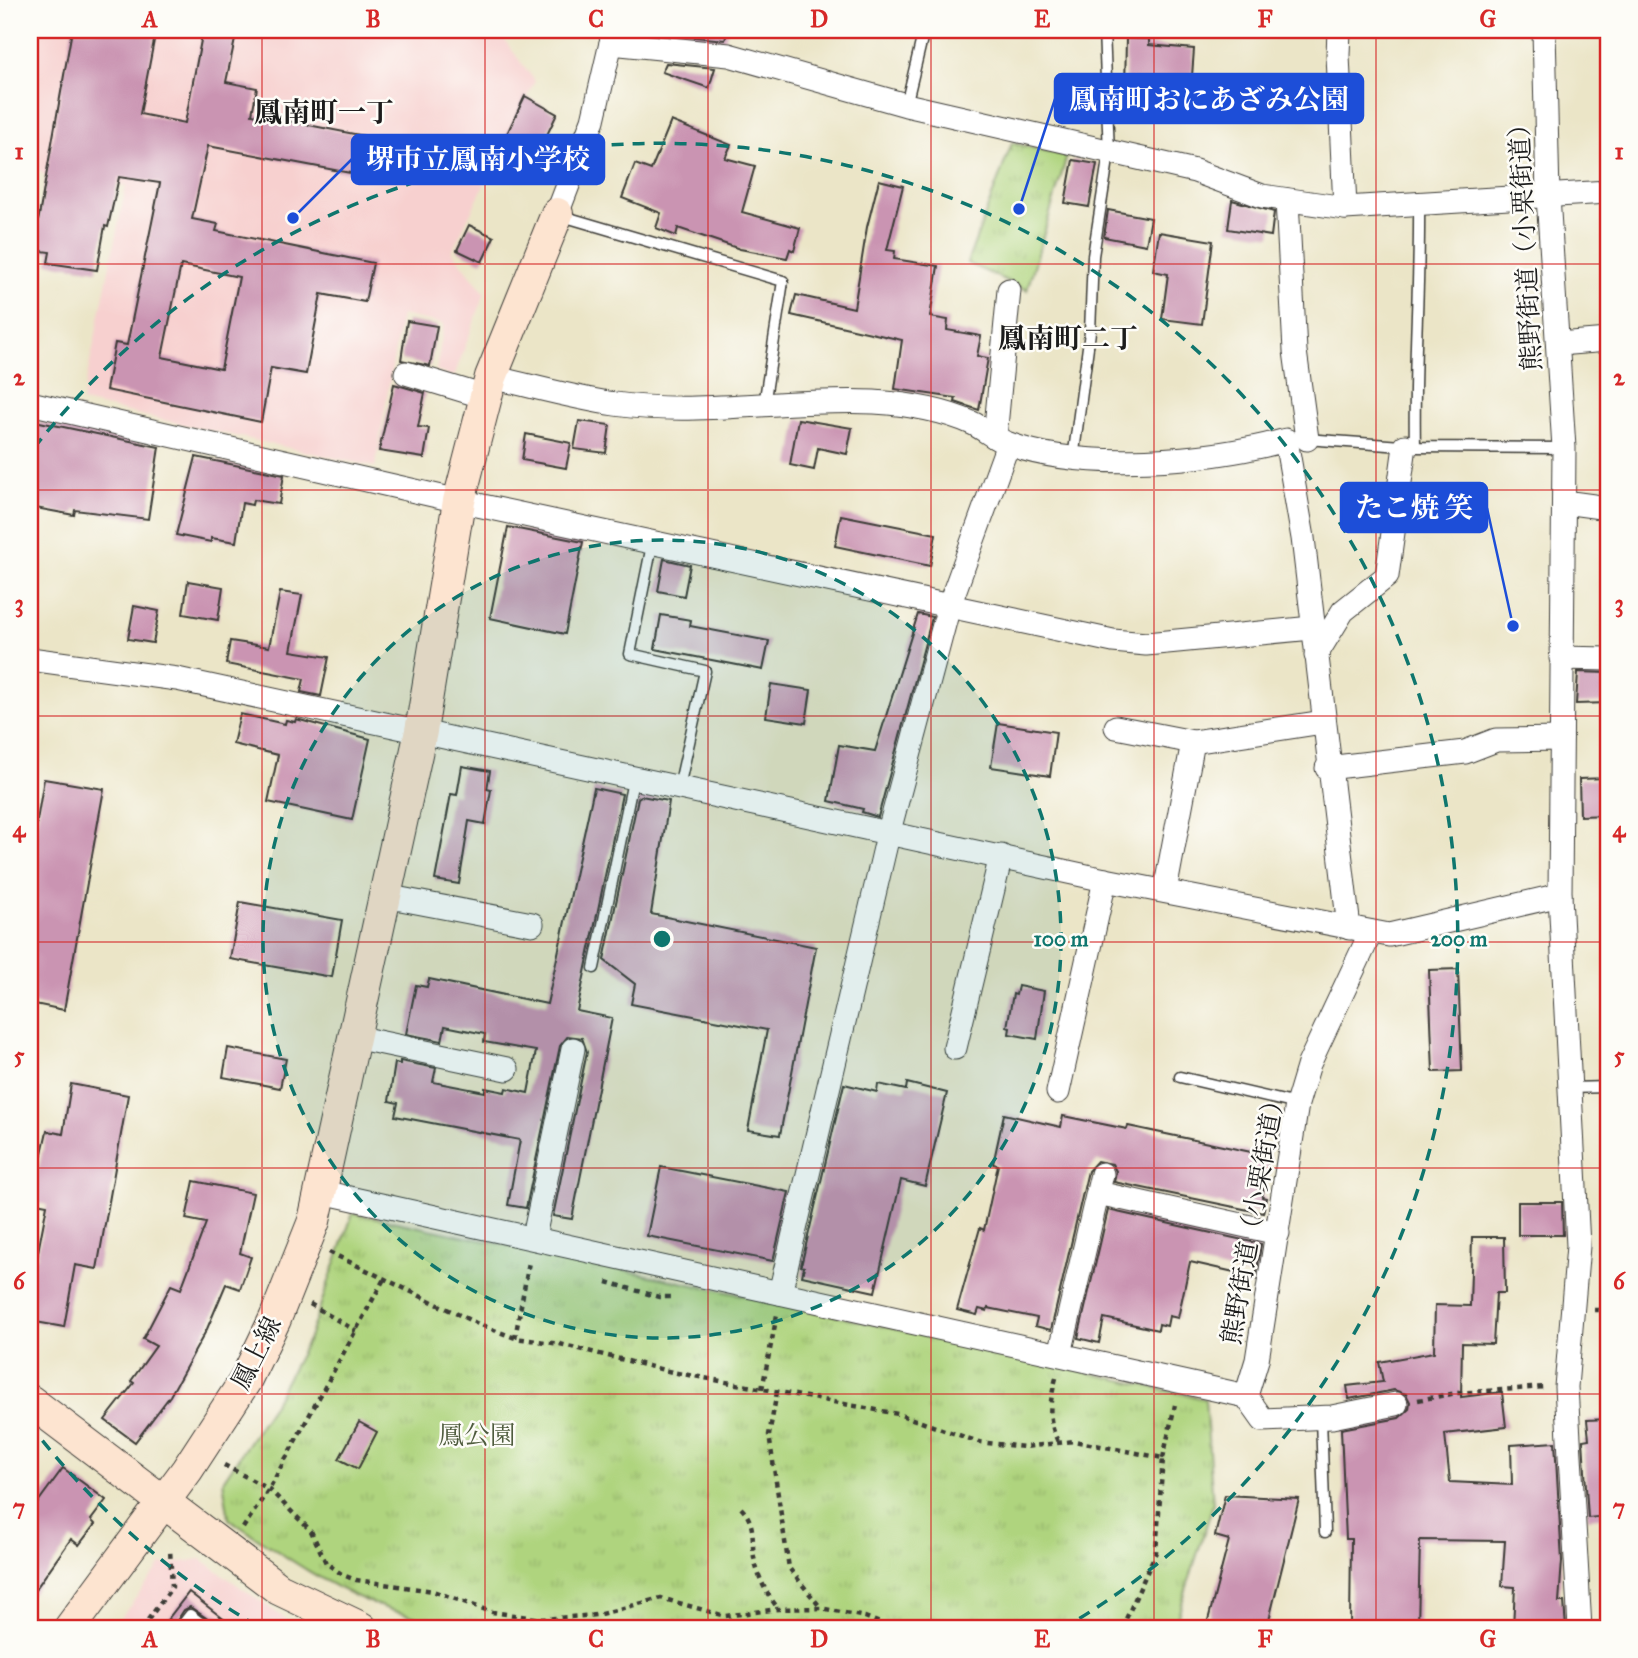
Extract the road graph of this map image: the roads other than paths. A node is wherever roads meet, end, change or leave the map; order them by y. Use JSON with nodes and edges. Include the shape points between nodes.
{"nodes":[{"id":1,"x":924,"y":30,"type":"edge"},
{"id":2,"x":1077,"y":30,"type":"edge"},
{"id":3,"x":1339,"y":30,"type":"edge"},
{"id":4,"x":1544,"y":30,"type":"edge"},
{"id":5,"x":1104,"y":32,"type":"edge"},
{"id":6,"x":613,"y":36,"type":"edge"},
{"id":7,"x":906,"y":105,"type":"junction"},
{"id":8,"x":1109,"y":153,"type":"junction"},
{"id":9,"x":1608,"y":192,"type":"edge"},
{"id":10,"x":1548,"y":196,"type":"junction"},
{"id":11,"x":1287,"y":200,"type":"junction"},
{"id":12,"x":1419,"y":205,"type":"junction"},
{"id":13,"x":1345,"y":208,"type":"junction"},
{"id":14,"x":557,"y":214,"type":"junction"},
{"id":15,"x":1009,"y":290,"type":"dead end"},
{"id":16,"x":1608,"y":340,"type":"edge"},
{"id":17,"x":1558,"y":344,"type":"junction"},
{"id":18,"x":406,"y":373,"type":"dead end"},
{"id":19,"x":488,"y":387,"type":"junction"},
{"id":20,"x":30,"y":403,"type":"edge"},
{"id":21,"x":764,"y":405,"type":"junction"},
{"id":22,"x":1296,"y":439,"type":"junction"},
{"id":23,"x":1001,"y":440,"type":"junction"},
{"id":24,"x":1410,"y":447,"type":"junction"},
{"id":25,"x":1564,"y":449,"type":"junction"},
{"id":26,"x":1073,"y":459,"type":"junction"},
{"id":27,"x":459,"y":501,"type":"junction"},
{"id":28,"x":1564,"y":502,"type":"junction"},
{"id":29,"x":1608,"y":508,"type":"edge"},
{"id":30,"x":653,"y":540,"type":"junction"},
{"id":31,"x":949,"y":606,"type":"junction"},
{"id":32,"x":1312,"y":628,"type":"junction"},
{"id":33,"x":1316,"y":655,"type":"junction"},
{"id":34,"x":1561,"y":658,"type":"junction"},
{"id":35,"x":30,"y":659,"type":"edge"},
{"id":36,"x":1608,"y":659,"type":"edge"},
{"id":37,"x":1323,"y":722,"type":"junction"},
{"id":38,"x":1116,"y":727,"type":"dead end"},
{"id":39,"x":421,"y":731,"type":"junction"},
{"id":40,"x":1561,"y":739,"type":"junction"},
{"id":41,"x":1192,"y":742,"type":"junction"},
{"id":42,"x":1327,"y":768,"type":"junction"},
{"id":43,"x":634,"y":776,"type":"junction"},
{"id":44,"x":679,"y":787,"type":"junction"},
{"id":45,"x":889,"y":831,"type":"junction"},
{"id":46,"x":1001,"y":856,"type":"junction"},
{"id":47,"x":1105,"y":880,"type":"junction"},
{"id":48,"x":1165,"y":891,"type":"junction"},
{"id":49,"x":1560,"y":895,"type":"junction"},
{"id":50,"x":385,"y":896,"type":"junction"},
{"id":51,"x":532,"y":924,"type":"dead end"},
{"id":52,"x":1359,"y":930,"type":"junction"},
{"id":53,"x":594,"y":968,"type":"dead end"},
{"id":54,"x":354,"y":1037,"type":"junction"},
{"id":55,"x":955,"y":1048,"type":"dead end"},
{"id":56,"x":573,"y":1049,"type":"dead end"},
{"id":57,"x":507,"y":1069,"type":"dead end"},
{"id":58,"x":1180,"y":1077,"type":"dead end"},
{"id":59,"x":1608,"y":1087,"type":"edge"},
{"id":60,"x":1569,"y":1088,"type":"junction"},
{"id":61,"x":1058,"y":1092,"type":"dead end"},
{"id":62,"x":1297,"y":1104,"type":"junction"},
{"id":63,"x":322,"y":1192,"type":"junction"},
{"id":64,"x":1278,"y":1233,"type":"junction"},
{"id":65,"x":534,"y":1237,"type":"junction"},
{"id":66,"x":780,"y":1293,"type":"junction"},
{"id":67,"x":1060,"y":1354,"type":"junction"},
{"id":68,"x":1246,"y":1396,"type":"junction"},
{"id":69,"x":30,"y":1401,"type":"edge"},
{"id":70,"x":1396,"y":1404,"type":"road end"},
{"id":71,"x":1321,"y":1418,"type":"junction"},
{"id":72,"x":165,"y":1501,"type":"junction"},
{"id":73,"x":1325,"y":1532,"type":"dead end"},
{"id":74,"x":70,"y":1628,"type":"edge"},
{"id":75,"x":180,"y":1628,"type":"edge"},
{"id":76,"x":207,"y":1628,"type":"edge"},
{"id":77,"x":361,"y":1628,"type":"edge"},
{"id":78,"x":1580,"y":1628,"type":"edge"}],
"edges":[{"from":1,"to":7,"type":"lane"},
{"from":2,"to":5,"type":"lane"},
{"from":3,"to":13,"type":"street"},
{"from":4,"to":10,"type":"street","name":"熊野街道（小栗街道）"},
{"from":5,"to":8,"type":"lane"},
{"from":6,"to":7,"type":"street","via":[[729,55]]},
{"from":6,"to":14,"type":"street","via":[[593,121]]},
{"from":7,"to":8,"type":"street"},
{"from":8,"to":11,"type":"street","via":[[1195,171],[1262,196]]},
{"from":8,"to":26,"type":"lane","via":[[1093,256],[1090,332]]},
{"from":9,"to":10,"type":"street"},
{"from":10,"to":12,"type":"street"},
{"from":10,"to":17,"type":"street","name":"熊野街道（小栗街道）"},
{"from":11,"to":13,"type":"street"},
{"from":11,"to":22,"type":"street"},
{"from":12,"to":13,"type":"street"},
{"from":12,"to":24,"type":"lane","via":[[1420,285]]},
{"from":14,"to":19,"type":"street","name":"鳳上線"},
{"from":14,"to":21,"type":"lane","via":[[783,281]]},
{"from":15,"to":23,"type":"street"},
{"from":16,"to":17,"type":"street"},
{"from":17,"to":25,"type":"street","name":"熊野街道（小栗街道）"},
{"from":18,"to":19,"type":"street"},
{"from":19,"to":21,"type":"street","via":[[616,404]]},
{"from":19,"to":27,"type":"street","name":"鳳上線"},
{"from":20,"to":27,"type":"street"},
{"from":21,"to":23,"type":"street","via":[[875,402],[941,413]]},
{"from":22,"to":24,"type":"lane"},
{"from":22,"to":26,"type":"street","via":[[1175,458]]},
{"from":22,"to":32,"type":"street"},
{"from":23,"to":26,"type":"street"},
{"from":23,"to":31,"type":"street"},
{"from":24,"to":25,"type":"lane"},
{"from":24,"to":33,"type":"street","via":[[1387,576],[1343,611]]},
{"from":25,"to":28,"type":"street","name":"熊野街道（小栗街道）"},
{"from":27,"to":30,"type":"street"},
{"from":27,"to":39,"type":"street","name":"鳳上線"},
{"from":28,"to":29,"type":"street"},
{"from":28,"to":34,"type":"street","name":"熊野街道（小栗街道）"},
{"from":30,"to":31,"type":"street"},
{"from":30,"to":44,"type":"lane","via":[[630,654],[705,671]]},
{"from":31,"to":32,"type":"street","via":[[1146,644]]},
{"from":31,"to":45,"type":"street"},
{"from":32,"to":33,"type":"street"},
{"from":33,"to":37,"type":"street"},
{"from":34,"to":36,"type":"street"},
{"from":34,"to":40,"type":"street","name":"熊野街道（小栗街道）"},
{"from":35,"to":39,"type":"street","via":[[177,679]]},
{"from":37,"to":41,"type":"street"},
{"from":37,"to":42,"type":"street"},
{"from":38,"to":41,"type":"street"},
{"from":39,"to":43,"type":"street"},
{"from":39,"to":50,"type":"street","name":"鳳上線"},
{"from":40,"to":42,"type":"street","via":[[1496,740],[1465,752]]},
{"from":40,"to":49,"type":"street","name":"熊野街道（小栗街道）"},
{"from":41,"to":48,"type":"street"},
{"from":42,"to":52,"type":"street"},
{"from":43,"to":44,"type":"street"},
{"from":43,"to":53,"type":"lane"},
{"from":44,"to":45,"type":"street"},
{"from":45,"to":46,"type":"street"},
{"from":45,"to":66,"type":"street"},
{"from":46,"to":47,"type":"street"},
{"from":46,"to":55,"type":"street"},
{"from":47,"to":48,"type":"street"},
{"from":47,"to":61,"type":"street"},
{"from":48,"to":52,"type":"street"},
{"from":49,"to":52,"type":"street","via":[[1389,935]]},
{"from":49,"to":60,"type":"street","name":"熊野街道（小栗街道）"},
{"from":50,"to":51,"type":"street"},
{"from":50,"to":54,"type":"street","name":"鳳上線"},
{"from":52,"to":62,"type":"street","name":"熊野街道（小栗街道）"},
{"from":54,"to":57,"type":"street"},
{"from":54,"to":63,"type":"street","name":"鳳上線"},
{"from":56,"to":65,"type":"street"},
{"from":58,"to":62,"type":"lane"},
{"from":59,"to":60,"type":"lane"},
{"from":60,"to":78,"type":"street","name":"熊野街道（小栗街道）","via":[[1578,1246],[1566,1387]]},
{"from":62,"to":64,"type":"street","name":"熊野街道（小栗街道）"},
{"from":63,"to":65,"type":"street"},
{"from":63,"to":72,"type":"street","name":"鳳上線","via":[[275,1319],[245,1381]]},
{"from":64,"to":67,"type":"street","via":[[1100,1183]]},
{"from":64,"to":68,"type":"street","name":"熊野街道（小栗街道）","via":[[1257,1360]]},
{"from":65,"to":66,"type":"street"},
{"from":66,"to":67,"type":"street"},
{"from":67,"to":68,"type":"street"},
{"from":68,"to":71,"type":"street","via":[[1263,1420]]},
{"from":69,"to":72,"type":"street"},
{"from":70,"to":71,"type":"street"},
{"from":71,"to":73,"type":"lane"},
{"from":72,"to":74,"type":"street","name":"鳳上線"},
{"from":72,"to":77,"type":"street","via":[[279,1589]]},
{"from":75,"to":76,"type":"lane","via":[[190,1615]]}]}
